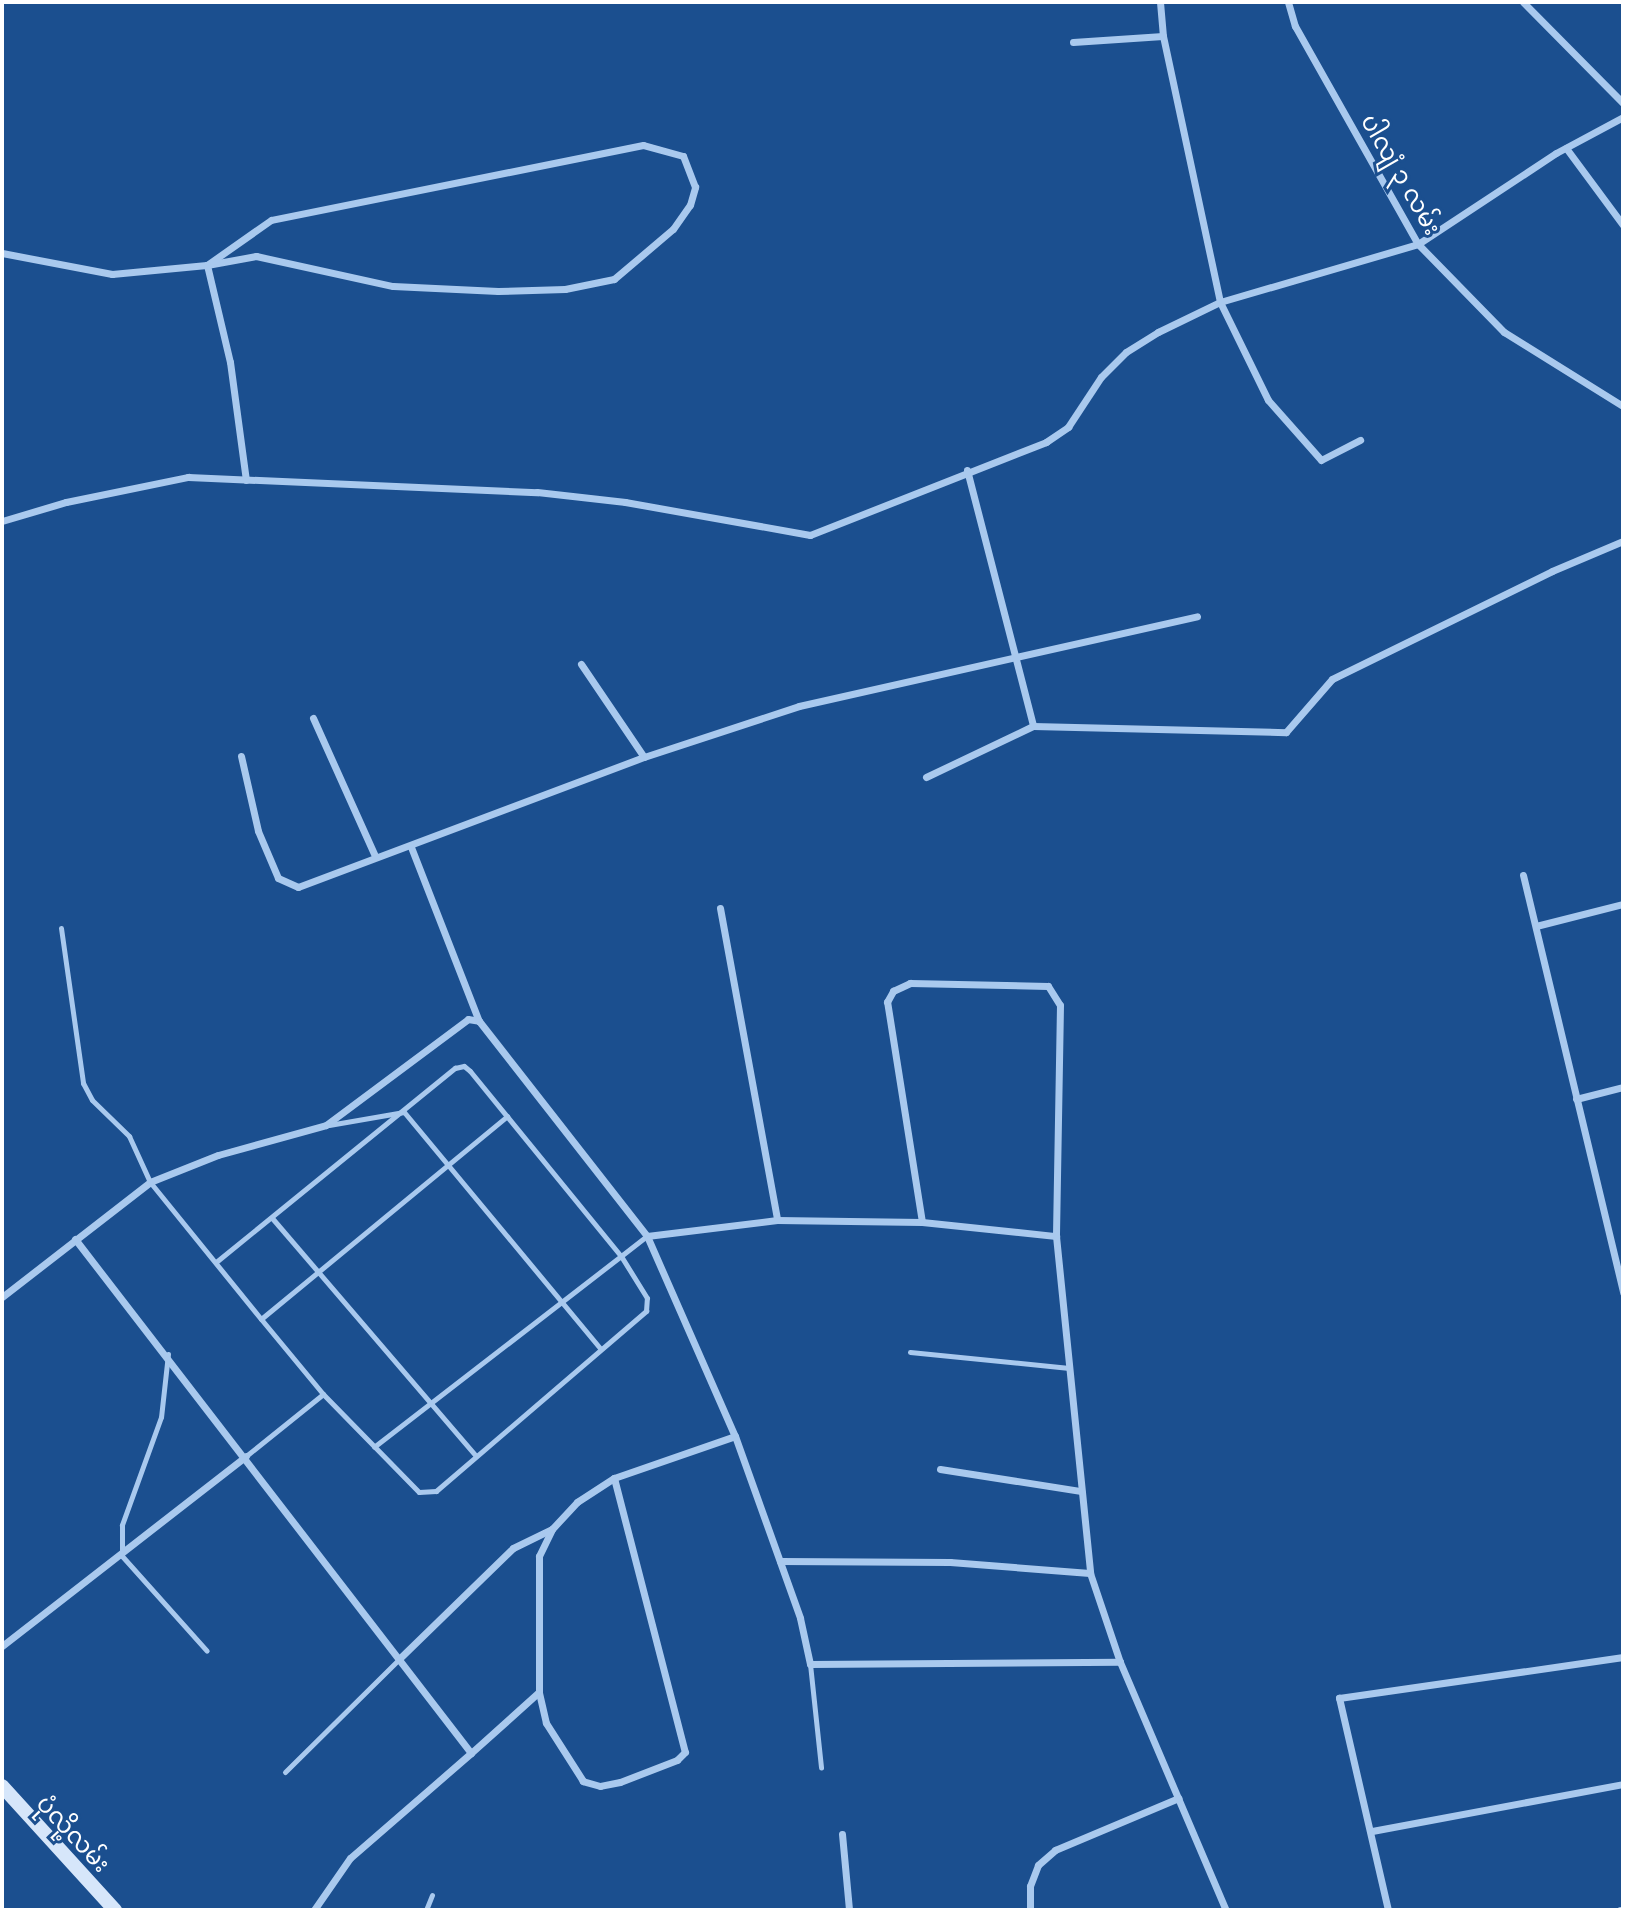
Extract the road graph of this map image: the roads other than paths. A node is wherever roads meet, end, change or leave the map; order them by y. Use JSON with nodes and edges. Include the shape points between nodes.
{"nodes":[{"id":1,"x":1160,"y":2,"type":"edge"},
{"id":2,"x":1288,"y":2,"type":"edge"},
{"id":3,"x":1523,"y":2,"type":"edge"},
{"id":4,"x":1163,"y":36,"type":"junction"},
{"id":5,"x":1073,"y":42,"type":"dead end"},
{"id":6,"x":1623,"y":103,"type":"edge"},
{"id":7,"x":1623,"y":117,"type":"edge"},
{"id":8,"x":1566,"y":148,"type":"junction"},
{"id":9,"x":1623,"y":225,"type":"edge"},
{"id":10,"x":1418,"y":244,"type":"junction"},
{"id":11,"x":2,"y":253,"type":"edge"},
{"id":12,"x":207,"y":265,"type":"junction"},
{"id":13,"x":1220,"y":302,"type":"junction"},
{"id":14,"x":1623,"y":407,"type":"edge"},
{"id":15,"x":1360,"y":440,"type":"dead end"},
{"id":16,"x":967,"y":470,"type":"junction"},
{"id":17,"x":246,"y":480,"type":"junction"},
{"id":18,"x":2,"y":521,"type":"edge"},
{"id":19,"x":1623,"y":541,"type":"edge"},
{"id":20,"x":1197,"y":616,"type":"dead end"},
{"id":21,"x":1012,"y":656,"type":"junction"},
{"id":22,"x":582,"y":664,"type":"dead end"},
{"id":23,"x":313,"y":718,"type":"dead end"},
{"id":24,"x":1033,"y":726,"type":"junction"},
{"id":25,"x":240,"y":756,"type":"dead end"},
{"id":26,"x":644,"y":757,"type":"junction"},
{"id":27,"x":926,"y":776,"type":"dead end"},
{"id":28,"x":411,"y":847,"type":"junction"},
{"id":29,"x":375,"y":856,"type":"junction"},
{"id":30,"x":1523,"y":875,"type":"dead end"},
{"id":31,"x":1623,"y":904,"type":"edge"},
{"id":32,"x":720,"y":908,"type":"dead end"},
{"id":33,"x":1536,"y":926,"type":"junction"},
{"id":34,"x":61,"y":928,"type":"dead end"},
{"id":35,"x":479,"y":1021,"type":"junction"},
{"id":36,"x":1623,"y":1087,"type":"edge"},
{"id":37,"x":1576,"y":1099,"type":"junction"},
{"id":38,"x":404,"y":1112,"type":"junction"},
{"id":39,"x":507,"y":1116,"type":"junction"},
{"id":40,"x":326,"y":1125,"type":"junction"},
{"id":41,"x":448,"y":1166,"type":"junction"},
{"id":42,"x":150,"y":1182,"type":"junction"},
{"id":43,"x":272,"y":1218,"type":"junction"},
{"id":44,"x":777,"y":1220,"type":"junction"},
{"id":45,"x":922,"y":1222,"type":"junction"},
{"id":46,"x":647,"y":1236,"type":"junction"},
{"id":47,"x":1055,"y":1236,"type":"junction"},
{"id":48,"x":75,"y":1239,"type":"junction"},
{"id":49,"x":621,"y":1256,"type":"junction"},
{"id":50,"x":216,"y":1262,"type":"junction"},
{"id":51,"x":319,"y":1272,"type":"junction"},
{"id":52,"x":1623,"y":1293,"type":"edge"},
{"id":53,"x":2,"y":1297,"type":"edge"},
{"id":54,"x":561,"y":1302,"type":"junction"},
{"id":55,"x":261,"y":1320,"type":"junction"},
{"id":56,"x":601,"y":1349,"type":"junction"},
{"id":57,"x":910,"y":1352,"type":"dead end"},
{"id":58,"x":168,"y":1354,"type":"junction"},
{"id":59,"x":1069,"y":1368,"type":"junction"},
{"id":60,"x":323,"y":1394,"type":"junction"},
{"id":61,"x":429,"y":1405,"type":"junction"},
{"id":62,"x":735,"y":1436,"type":"junction"},
{"id":63,"x":374,"y":1447,"type":"junction"},
{"id":64,"x":246,"y":1456,"type":"junction"},
{"id":65,"x":477,"y":1456,"type":"junction"},
{"id":66,"x":940,"y":1469,"type":"dead end"},
{"id":67,"x":614,"y":1478,"type":"junction"},
{"id":68,"x":1081,"y":1491,"type":"junction"},
{"id":69,"x":552,"y":1529,"type":"junction"},
{"id":70,"x":122,"y":1556,"type":"junction"},
{"id":71,"x":780,"y":1561,"type":"junction"},
{"id":72,"x":1090,"y":1573,"type":"junction"},
{"id":73,"x":2,"y":1646,"type":"edge"},
{"id":74,"x":207,"y":1651,"type":"dead end"},
{"id":75,"x":401,"y":1657,"type":"junction"},
{"id":76,"x":1623,"y":1657,"type":"edge"},
{"id":77,"x":1120,"y":1662,"type":"junction"},
{"id":78,"x":810,"y":1664,"type":"junction"},
{"id":79,"x":539,"y":1692,"type":"junction"},
{"id":80,"x":471,"y":1752,"type":"junction"},
{"id":81,"x":821,"y":1768,"type":"dead end"},
{"id":82,"x":285,"y":1772,"type":"dead end"},
{"id":83,"x":1623,"y":1784,"type":"edge"},
{"id":84,"x":2,"y":1786,"type":"edge"},
{"id":85,"x":1179,"y":1798,"type":"junction"},
{"id":86,"x":1371,"y":1831,"type":"junction"},
{"id":87,"x":842,"y":1834,"type":"dead end"},
{"id":88,"x":432,"y":1895,"type":"dead end"},
{"id":89,"x":115,"y":1910,"type":"edge"},
{"id":90,"x":314,"y":1910,"type":"edge"},
{"id":91,"x":426,"y":1910,"type":"edge"},
{"id":92,"x":849,"y":1910,"type":"edge"},
{"id":93,"x":1030,"y":1910,"type":"edge"},
{"id":94,"x":1226,"y":1910,"type":"edge"},
{"id":95,"x":1388,"y":1910,"type":"edge"}],
"edges":[{"from":1,"to":4,"type":"street"},
{"from":2,"to":10,"type":"street","name":"ပါလျံ ၃ လမ်း","via":[[1295,26]]},
{"from":3,"to":6,"type":"street"},
{"from":4,"to":5,"type":"street"},
{"from":4,"to":13,"type":"street"},
{"from":7,"to":8,"type":"street"},
{"from":8,"to":9,"type":"street"},
{"from":8,"to":10,"type":"street"},
{"from":10,"to":13,"type":"street"},
{"from":10,"to":14,"type":"street","name":"ပါလျံ ၃ လမ်း","via":[[1504,332]]},
{"from":11,"to":12,"type":"street","via":[[112,274]]},
{"from":12,"to":12,"type":"street","via":[[271,220],[643,145],[683,156],[695,187],[690,205],[673,229],[622,274],[565,289],[393,286],[256,256]]},
{"from":12,"to":17,"type":"street","via":[[230,362]]},
{"from":13,"to":15,"type":"street","via":[[1268,400],[1321,460]]},
{"from":13,"to":16,"type":"street","via":[[1126,352],[1101,377],[1068,427],[1046,442]]},
{"from":16,"to":17,"type":"street","via":[[810,535],[625,502],[537,492]]},
{"from":16,"to":21,"type":"street"},
{"from":17,"to":18,"type":"street","via":[[188,477],[66,502]]},
{"from":19,"to":24,"type":"street","via":[[1332,679],[1286,732]]},
{"from":20,"to":21,"type":"street"},
{"from":21,"to":24,"type":"street"},
{"from":21,"to":26,"type":"street","via":[[799,706]]},
{"from":22,"to":26,"type":"street"},
{"from":23,"to":29,"type":"street"},
{"from":24,"to":27,"type":"street"},
{"from":25,"to":29,"type":"street","via":[[258,831],[278,878],[298,887]]},
{"from":26,"to":28,"type":"street"},
{"from":28,"to":29,"type":"street"},
{"from":28,"to":35,"type":"street"},
{"from":30,"to":33,"type":"street"},
{"from":31,"to":33,"type":"street"},
{"from":32,"to":44,"type":"street"},
{"from":33,"to":37,"type":"street"},
{"from":34,"to":42,"type":"lane","via":[[83,1083],[92,1100],[139,1150]]},
{"from":35,"to":40,"type":"street","via":[[468,1019]]},
{"from":35,"to":46,"type":"street"},
{"from":36,"to":37,"type":"street"},
{"from":37,"to":52,"type":"street"},
{"from":38,"to":39,"type":"lane","via":[[455,1068],[464,1066]]},
{"from":38,"to":40,"type":"lane"},
{"from":38,"to":41,"type":"lane"},
{"from":38,"to":43,"type":"lane"},
{"from":39,"to":41,"type":"lane"},
{"from":39,"to":49,"type":"lane"},
{"from":40,"to":42,"type":"street","via":[[219,1155]]},
{"from":41,"to":51,"type":"lane"},
{"from":41,"to":54,"type":"lane"},
{"from":42,"to":48,"type":"street"},
{"from":42,"to":50,"type":"lane"},
{"from":43,"to":50,"type":"lane"},
{"from":43,"to":51,"type":"lane"},
{"from":44,"to":45,"type":"street"},
{"from":44,"to":46,"type":"street"},
{"from":45,"to":47,"type":"street"},
{"from":45,"to":47,"type":"street","via":[[887,1002],[893,990],[909,983],[1048,986],[1060,1005]]},
{"from":46,"to":49,"type":"lane"},
{"from":46,"to":62,"type":"street"},
{"from":47,"to":59,"type":"street"},
{"from":48,"to":53,"type":"street"},
{"from":48,"to":58,"type":"street"},
{"from":49,"to":54,"type":"lane"},
{"from":49,"to":56,"type":"lane","via":[[649,1307]]},
{"from":50,"to":55,"type":"lane"},
{"from":51,"to":55,"type":"lane"},
{"from":51,"to":61,"type":"lane"},
{"from":54,"to":56,"type":"lane"},
{"from":54,"to":61,"type":"lane"},
{"from":55,"to":60,"type":"lane"},
{"from":56,"to":65,"type":"lane"},
{"from":57,"to":59,"type":"lane"},
{"from":58,"to":64,"type":"street"},
{"from":58,"to":70,"type":"lane","via":[[161,1418],[122,1525]]},
{"from":59,"to":68,"type":"street"},
{"from":60,"to":63,"type":"lane"},
{"from":60,"to":64,"type":"lane"},
{"from":61,"to":63,"type":"lane"},
{"from":61,"to":65,"type":"lane"},
{"from":62,"to":67,"type":"street"},
{"from":62,"to":71,"type":"street"},
{"from":63,"to":65,"type":"lane","via":[[419,1492],[428,1494]]},
{"from":64,"to":70,"type":"street"},
{"from":64,"to":75,"type":"street"},
{"from":66,"to":68,"type":"street"},
{"from":67,"to":69,"type":"street","via":[[577,1502]]},
{"from":67,"to":79,"type":"street","via":[[685,1752],[677,1760],[620,1782],[600,1786],[583,1781],[546,1723]]},
{"from":68,"to":72,"type":"street"},
{"from":69,"to":75,"type":"street","via":[[513,1548]]},
{"from":69,"to":79,"type":"street","via":[[539,1556]]},
{"from":70,"to":73,"type":"street"},
{"from":70,"to":74,"type":"lane"},
{"from":71,"to":72,"type":"street","via":[[950,1562]]},
{"from":71,"to":78,"type":"street"},
{"from":72,"to":77,"type":"street"},
{"from":75,"to":80,"type":"street"},
{"from":75,"to":82,"type":"lane"},
{"from":76,"to":86,"type":"street","via":[[1339,1698]]},
{"from":77,"to":78,"type":"street"},
{"from":77,"to":85,"type":"street"},
{"from":78,"to":81,"type":"lane"},
{"from":79,"to":80,"type":"street"},
{"from":80,"to":90,"type":"street","via":[[350,1858]]},
{"from":83,"to":86,"type":"street"},
{"from":84,"to":89,"type":"main road","name":"ပုံလို့လမ်း"},
{"from":85,"to":93,"type":"street","via":[[1055,1850],[1038,1864],[1030,1886]]},
{"from":85,"to":94,"type":"street"},
{"from":86,"to":95,"type":"street"},
{"from":87,"to":92,"type":"street"},
{"from":88,"to":91,"type":"lane"}]}
